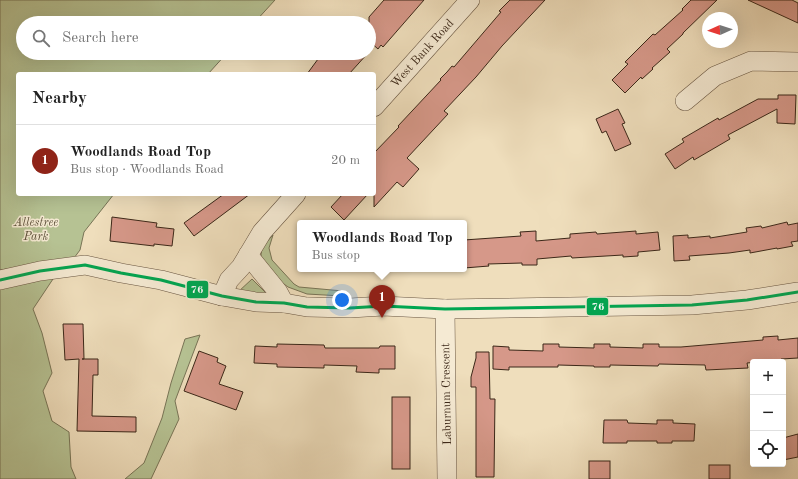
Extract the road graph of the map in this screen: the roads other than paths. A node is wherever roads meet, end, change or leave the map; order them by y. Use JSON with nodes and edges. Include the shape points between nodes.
{"nodes":[{"id":1,"x":470,"y":0,"type":"edge"},
{"id":2,"x":798,"y":62,"type":"edge"},
{"id":3,"x":685,"y":101,"type":"dead end"},
{"id":4,"x":376,"y":105,"type":"edge"},
{"id":5,"x":294,"y":196,"type":"edge"},
{"id":6,"x":248,"y":255,"type":"junction"},
{"id":7,"x":0,"y":280,"type":"edge"},
{"id":8,"x":798,"y":292,"type":"edge"},
{"id":9,"x":222,"y":296,"type":"junction"},
{"id":10,"x":284,"y":304,"type":"junction"},
{"id":11,"x":445,"y":309,"type":"junction"},
{"id":12,"x":447,"y":479,"type":"edge"}],
"edges":[{"from":1,"to":4,"type":"street","name":"West Bank Road"},
{"from":2,"to":3,"type":"street","via":[[751,61],[714,76]]},
{"from":5,"to":6,"type":"street","via":[[262,232]]},
{"from":6,"to":9,"type":"street","via":[[229,280]]},
{"from":6,"to":10,"type":"street","via":[[278,292]]},
{"from":7,"to":9,"type":"street","via":[[85,265],[161,280]]},
{"from":8,"to":11,"type":"street","via":[[692,305]]},
{"from":9,"to":10,"type":"street"},
{"from":10,"to":11,"type":"street","via":[[307,307],[383,306]]},
{"from":11,"to":12,"type":"street","name":"Laburnum Crescent"}]}
